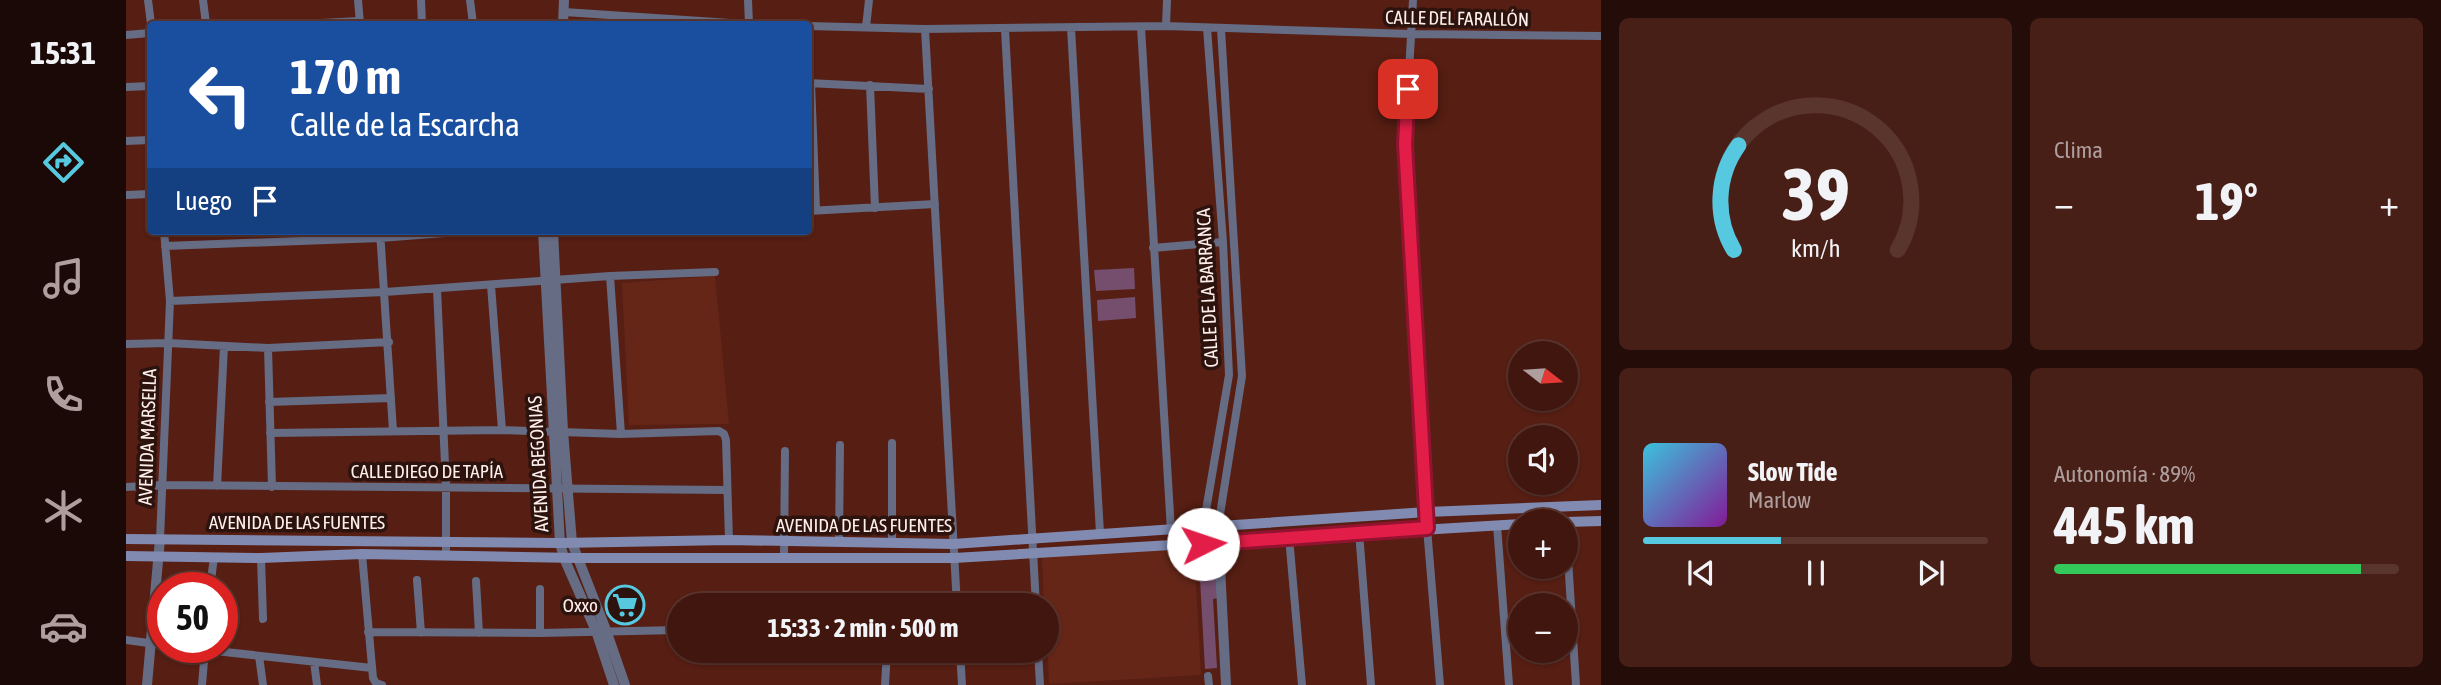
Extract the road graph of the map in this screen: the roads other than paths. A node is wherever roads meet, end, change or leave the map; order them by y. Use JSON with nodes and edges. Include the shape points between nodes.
{"nodes":[{"id":1,"x":148,"y":0,"type":"edge"},
{"id":2,"x":203,"y":0,"type":"edge"},
{"id":3,"x":358,"y":0,"type":"edge"},
{"id":4,"x":421,"y":0,"type":"edge"},
{"id":5,"x":470,"y":0,"type":"edge"},
{"id":6,"x":564,"y":0,"type":"edge"},
{"id":7,"x":748,"y":0,"type":"edge"},
{"id":8,"x":869,"y":0,"type":"edge"},
{"id":9,"x":1167,"y":0,"type":"edge"},
{"id":10,"x":1413,"y":0,"type":"edge"},
{"id":11,"x":564,"y":12,"type":"junction"},
{"id":12,"x":151,"y":21,"type":"edge"},
{"id":13,"x":206,"y":21,"type":"edge"},
{"id":14,"x":360,"y":21,"type":"edge"},
{"id":15,"x":422,"y":21,"type":"edge"},
{"id":16,"x":473,"y":21,"type":"edge"},
{"id":17,"x":563,"y":21,"type":"edge"},
{"id":18,"x":702,"y":21,"type":"edge"},
{"id":19,"x":748,"y":21,"type":"edge"},
{"id":20,"x":812,"y":26,"type":"edge"},
{"id":21,"x":1166,"y":26,"type":"junction"},
{"id":22,"x":866,"y":27,"type":"junction"},
{"id":23,"x":1141,"y":27,"type":"junction"},
{"id":24,"x":1071,"y":28,"type":"junction"},
{"id":25,"x":1207,"y":28,"type":"junction"},
{"id":26,"x":925,"y":29,"type":"junction"},
{"id":27,"x":1005,"y":29,"type":"junction"},
{"id":28,"x":1221,"y":29,"type":"junction"},
{"id":29,"x":147,"y":33,"type":"edge"},
{"id":30,"x":1412,"y":34,"type":"junction"},
{"id":31,"x":126,"y":35,"type":"edge"},
{"id":32,"x":1601,"y":36,"type":"edge"},
{"id":33,"x":812,"y":83,"type":"edge"},
{"id":34,"x":870,"y":85,"type":"junction"},
{"id":35,"x":147,"y":86,"type":"edge"},
{"id":36,"x":126,"y":87,"type":"edge"},
{"id":37,"x":929,"y":89,"type":"junction"},
{"id":38,"x":147,"y":139,"type":"edge"},
{"id":39,"x":126,"y":141,"type":"edge"},
{"id":40,"x":147,"y":194,"type":"edge"},
{"id":41,"x":126,"y":195,"type":"edge"},
{"id":42,"x":935,"y":204,"type":"junction"},
{"id":43,"x":874,"y":208,"type":"junction"},
{"id":44,"x":812,"y":211,"type":"edge"},
{"id":45,"x":164,"y":235,"type":"edge"},
{"id":46,"x":362,"y":235,"type":"edge"},
{"id":47,"x":380,"y":235,"type":"edge"},
{"id":48,"x":543,"y":235,"type":"edge"},
{"id":49,"x":554,"y":235,"type":"edge"},
{"id":50,"x":1223,"y":242,"type":"junction"},
{"id":51,"x":165,"y":246,"type":"junction"},
{"id":52,"x":1153,"y":248,"type":"junction"},
{"id":53,"x":715,"y":272,"type":"dead end"},
{"id":54,"x":610,"y":276,"type":"junction"},
{"id":55,"x":550,"y":280,"type":"junction"},
{"id":56,"x":491,"y":285,"type":"junction"},
{"id":57,"x":437,"y":289,"type":"junction"},
{"id":58,"x":385,"y":292,"type":"junction"},
{"id":59,"x":170,"y":301,"type":"junction"},
{"id":60,"x":389,"y":342,"type":"junction"},
{"id":61,"x":168,"y":343,"type":"junction"},
{"id":62,"x":126,"y":344,"type":"edge"},
{"id":63,"x":224,"y":346,"type":"junction"},
{"id":64,"x":268,"y":348,"type":"junction"},
{"id":65,"x":391,"y":398,"type":"junction"},
{"id":66,"x":269,"y":402,"type":"junction"},
{"id":67,"x":502,"y":430,"type":"junction"},
{"id":68,"x":393,"y":431,"type":"junction"},
{"id":69,"x":442,"y":431,"type":"junction"},
{"id":70,"x":559,"y":431,"type":"junction"},
{"id":71,"x":270,"y":433,"type":"junction"},
{"id":72,"x":621,"y":434,"type":"junction"},
{"id":73,"x":892,"y":443,"type":"dead end"},
{"id":74,"x":840,"y":445,"type":"dead end"},
{"id":75,"x":785,"y":451,"type":"dead end"},
{"id":76,"x":163,"y":485,"type":"junction"},
{"id":77,"x":217,"y":486,"type":"junction"},
{"id":78,"x":446,"y":486,"type":"junction"},
{"id":79,"x":126,"y":487,"type":"edge"},
{"id":80,"x":272,"y":487,"type":"junction"},
{"id":81,"x":563,"y":488,"type":"junction"},
{"id":82,"x":727,"y":490,"type":"junction"},
{"id":83,"x":1601,"y":505,"type":"edge"},
{"id":84,"x":1427,"y":512,"type":"junction"},
{"id":85,"x":1601,"y":521,"type":"edge"},
{"id":86,"x":1578,"y":523,"type":"edge"},
{"id":87,"x":1497,"y":525,"type":"junction"},
{"id":88,"x":1508,"y":525,"type":"edge"},
{"id":89,"x":1218,"y":527,"type":"junction"},
{"id":90,"x":1203,"y":528,"type":"junction"},
{"id":91,"x":1427,"y":528,"type":"junction"},
{"id":92,"x":1171,"y":531,"type":"junction"},
{"id":93,"x":1359,"y":532,"type":"junction"},
{"id":94,"x":1100,"y":533,"type":"junction"},
{"id":95,"x":1032,"y":537,"type":"junction"},
{"id":96,"x":1289,"y":537,"type":"junction"},
{"id":97,"x":126,"y":539,"type":"edge"},
{"id":98,"x":160,"y":539,"type":"junction"},
{"id":99,"x":729,"y":540,"type":"junction"},
{"id":100,"x":446,"y":541,"type":"junction"},
{"id":101,"x":784,"y":542,"type":"junction"},
{"id":102,"x":839,"y":542,"type":"junction"},
{"id":103,"x":566,"y":543,"type":"junction"},
{"id":104,"x":892,"y":543,"type":"junction"},
{"id":105,"x":1219,"y":543,"type":"junction"},
{"id":106,"x":953,"y":544,"type":"junction"},
{"id":107,"x":1203,"y":544,"type":"junction"},
{"id":108,"x":1033,"y":552,"type":"junction"},
{"id":109,"x":362,"y":554,"type":"junction"},
{"id":110,"x":446,"y":554,"type":"junction"},
{"id":111,"x":126,"y":556,"type":"edge"},
{"id":112,"x":159,"y":557,"type":"junction"},
{"id":113,"x":214,"y":557,"type":"junction"},
{"id":114,"x":261,"y":558,"type":"junction"},
{"id":115,"x":564,"y":558,"type":"junction"},
{"id":116,"x":577,"y":558,"type":"junction"},
{"id":117,"x":784,"y":558,"type":"junction"},
{"id":118,"x":954,"y":558,"type":"junction"},
{"id":119,"x":159,"y":572,"type":"edge"},
{"id":120,"x":213,"y":572,"type":"edge"},
{"id":121,"x":1569,"y":579,"type":"edge"},
{"id":122,"x":416,"y":580,"type":"dead end"},
{"id":123,"x":476,"y":581,"type":"dead end"},
{"id":124,"x":540,"y":589,"type":"dead end"},
{"id":125,"x":956,"y":593,"type":"edge"},
{"id":126,"x":1035,"y":593,"type":"edge"},
{"id":127,"x":263,"y":619,"type":"dead end"},
{"id":128,"x":601,"y":630,"type":"junction"},
{"id":129,"x":667,"y":630,"type":"edge"},
{"id":130,"x":368,"y":632,"type":"junction"},
{"id":131,"x":421,"y":633,"type":"junction"},
{"id":132,"x":478,"y":633,"type":"junction"},
{"id":133,"x":540,"y":633,"type":"junction"},
{"id":134,"x":126,"y":640,"type":"edge"},
{"id":135,"x":147,"y":643,"type":"edge"},
{"id":136,"x":238,"y":653,"type":"edge"},
{"id":137,"x":259,"y":656,"type":"junction"},
{"id":138,"x":314,"y":662,"type":"junction"},
{"id":139,"x":152,"y":663,"type":"edge"},
{"id":140,"x":204,"y":663,"type":"edge"},
{"id":141,"x":886,"y":663,"type":"edge"},
{"id":142,"x":961,"y":663,"type":"edge"},
{"id":143,"x":1039,"y":663,"type":"edge"},
{"id":144,"x":372,"y":668,"type":"junction"},
{"id":145,"x":261,"y":673,"type":"junction"},
{"id":146,"x":379,"y":684,"type":"edge"},
{"id":147,"x":147,"y":685,"type":"edge"},
{"id":148,"x":202,"y":685,"type":"edge"},
{"id":149,"x":257,"y":685,"type":"edge"},
{"id":150,"x":263,"y":685,"type":"edge"},
{"id":151,"x":317,"y":685,"type":"edge"},
{"id":152,"x":614,"y":685,"type":"edge"},
{"id":153,"x":625,"y":685,"type":"edge"},
{"id":154,"x":885,"y":685,"type":"edge"},
{"id":155,"x":962,"y":685,"type":"edge"},
{"id":156,"x":1040,"y":685,"type":"edge"},
{"id":157,"x":1226,"y":685,"type":"edge"},
{"id":158,"x":1302,"y":685,"type":"edge"},
{"id":159,"x":1371,"y":685,"type":"edge"},
{"id":160,"x":1440,"y":685,"type":"edge"},
{"id":161,"x":1509,"y":685,"type":"edge"},
{"id":162,"x":1576,"y":685,"type":"edge"}],
"edges":[{"from":1,"to":12,"type":"street"},
{"from":2,"to":13,"type":"street"},
{"from":3,"to":14,"type":"street"},
{"from":4,"to":15,"type":"street"},
{"from":5,"to":16,"type":"street"},
{"from":6,"to":11,"type":"street"},
{"from":7,"to":19,"type":"street"},
{"from":8,"to":22,"type":"street"},
{"from":9,"to":21,"type":"street"},
{"from":10,"to":30,"type":"street"},
{"from":11,"to":17,"type":"street"},
{"from":11,"to":18,"type":"street"},
{"from":20,"to":22,"type":"street","name":"CALLE DEL FARALLÓN"},
{"from":21,"to":23,"type":"street","name":"CALLE DEL FARALLÓN"},
{"from":21,"to":25,"type":"street","name":"CALLE DEL FARALLÓN"},
{"from":22,"to":26,"type":"street","name":"CALLE DEL FARALLÓN"},
{"from":23,"to":24,"type":"street","name":"CALLE DEL FARALLÓN"},
{"from":23,"to":52,"type":"street"},
{"from":24,"to":27,"type":"street","name":"CALLE DEL FARALLÓN"},
{"from":24,"to":94,"type":"street"},
{"from":25,"to":28,"type":"street","name":"CALLE DEL FARALLÓN"},
{"from":25,"to":50,"type":"street","name":"CALLE DE LA BARRANCA"},
{"from":26,"to":27,"type":"street","name":"CALLE DEL FARALLÓN"},
{"from":26,"to":37,"type":"street"},
{"from":27,"to":95,"type":"street"},
{"from":28,"to":30,"type":"street","name":"CALLE DEL FARALLÓN"},
{"from":28,"to":89,"type":"street","name":"CALLE DE LA BARRANCA","via":[[1242,376]]},
{"from":29,"to":31,"type":"street"},
{"from":30,"to":32,"type":"street","name":"CALLE DEL FARALLÓN"},
{"from":30,"to":84,"type":"street","via":[[1405,144]]},
{"from":33,"to":34,"type":"street"},
{"from":34,"to":37,"type":"street"},
{"from":34,"to":43,"type":"street"},
{"from":35,"to":36,"type":"street"},
{"from":37,"to":42,"type":"street"},
{"from":38,"to":39,"type":"street"},
{"from":40,"to":41,"type":"street"},
{"from":42,"to":43,"type":"street"},
{"from":42,"to":106,"type":"street"},
{"from":43,"to":44,"type":"street"},
{"from":45,"to":51,"type":"street","name":"AVENIDA MARSELLA"},
{"from":46,"to":51,"type":"street"},
{"from":47,"to":58,"type":"street"},
{"from":48,"to":55,"type":"street","name":"AVENIDA BEGONIAS"},
{"from":49,"to":55,"type":"street","name":"AVENIDA BEGONIAS"},
{"from":50,"to":52,"type":"street"},
{"from":50,"to":90,"type":"street","name":"CALLE DE LA BARRANCA","via":[[1229,375]]},
{"from":51,"to":59,"type":"street","name":"AVENIDA MARSELLA"},
{"from":52,"to":92,"type":"street"},
{"from":53,"to":54,"type":"street"},
{"from":54,"to":55,"type":"street"},
{"from":54,"to":72,"type":"street"},
{"from":55,"to":56,"type":"street"},
{"from":55,"to":70,"type":"street","name":"AVENIDA BEGONIAS"},
{"from":56,"to":57,"type":"street"},
{"from":56,"to":67,"type":"street"},
{"from":57,"to":58,"type":"street"},
{"from":57,"to":69,"type":"street"},
{"from":58,"to":59,"type":"street"},
{"from":58,"to":60,"type":"street"},
{"from":59,"to":61,"type":"street","name":"AVENIDA MARSELLA"},
{"from":60,"to":64,"type":"street"},
{"from":60,"to":65,"type":"street"},
{"from":61,"to":62,"type":"street"},
{"from":61,"to":63,"type":"street"},
{"from":61,"to":76,"type":"street","name":"AVENIDA MARSELLA"},
{"from":63,"to":64,"type":"street"},
{"from":63,"to":77,"type":"street"},
{"from":64,"to":66,"type":"street"},
{"from":65,"to":66,"type":"street"},
{"from":65,"to":68,"type":"street"},
{"from":66,"to":71,"type":"street"},
{"from":67,"to":69,"type":"street"},
{"from":67,"to":70,"type":"street"},
{"from":68,"to":69,"type":"street"},
{"from":68,"to":71,"type":"street"},
{"from":69,"to":78,"type":"street"},
{"from":70,"to":72,"type":"street"},
{"from":70,"to":81,"type":"street","name":"AVENIDA BEGONIAS"},
{"from":71,"to":80,"type":"street"},
{"from":72,"to":82,"type":"street","via":[[724,433]]},
{"from":73,"to":104,"type":"street"},
{"from":74,"to":102,"type":"street"},
{"from":75,"to":101,"type":"street"},
{"from":76,"to":77,"type":"street","name":"CALLE DIEGO DE TAPÍA"},
{"from":76,"to":79,"type":"street","name":"CALLE DIEGO DE TAPÍA"},
{"from":76,"to":98,"type":"street","name":"AVENIDA MARSELLA"},
{"from":77,"to":80,"type":"street","name":"CALLE DIEGO DE TAPÍA"},
{"from":78,"to":80,"type":"street","name":"CALLE DIEGO DE TAPÍA"},
{"from":78,"to":81,"type":"street","name":"CALLE DIEGO DE TAPÍA"},
{"from":78,"to":100,"type":"street"},
{"from":81,"to":82,"type":"street","name":"CALLE DIEGO DE TAPÍA"},
{"from":81,"to":103,"type":"street","name":"AVENIDA BEGONIAS"},
{"from":82,"to":99,"type":"street"},
{"from":83,"to":84,"type":"main road","name":"AVENIDA DE LAS FUENTES"},
{"from":84,"to":89,"type":"main road","name":"AVENIDA DE LAS FUENTES"},
{"from":84,"to":91,"type":"street"},
{"from":85,"to":86,"type":"main road"},
{"from":87,"to":88,"type":"main road","name":"AVENIDA DE LAS FUENTES"},
{"from":87,"to":91,"type":"main road","name":"AVENIDA DE LAS FUENTES"},
{"from":87,"to":161,"type":"street"},
{"from":89,"to":90,"type":"main road","name":"AVENIDA DE LAS FUENTES"},
{"from":89,"to":105,"type":"street","name":"CALLE DE LA BARRANCA"},
{"from":90,"to":92,"type":"main road","name":"AVENIDA DE LAS FUENTES"},
{"from":90,"to":107,"type":"street","name":"CALLE DE LA BARRANCA"},
{"from":91,"to":93,"type":"main road","name":"AVENIDA DE LAS FUENTES"},
{"from":91,"to":160,"type":"street"},
{"from":92,"to":94,"type":"main road","name":"AVENIDA DE LAS FUENTES"},
{"from":93,"to":96,"type":"main road","name":"AVENIDA DE LAS FUENTES"},
{"from":93,"to":159,"type":"street"},
{"from":94,"to":95,"type":"main road","name":"AVENIDA DE LAS FUENTES"},
{"from":95,"to":106,"type":"main road","name":"AVENIDA DE LAS FUENTES"},
{"from":95,"to":108,"type":"street"},
{"from":96,"to":105,"type":"main road","name":"AVENIDA DE LAS FUENTES"},
{"from":96,"to":158,"type":"street"},
{"from":97,"to":98,"type":"main road","name":"AVENIDA DE LAS FUENTES"},
{"from":98,"to":100,"type":"main road","name":"AVENIDA DE LAS FUENTES"},
{"from":98,"to":112,"type":"street","name":"AVENIDA MARSELLA"},
{"from":99,"to":101,"type":"main road","name":"AVENIDA DE LAS FUENTES"},
{"from":99,"to":103,"type":"main road","name":"AVENIDA DE LAS FUENTES"},
{"from":100,"to":103,"type":"main road","name":"AVENIDA DE LAS FUENTES"},
{"from":100,"to":110,"type":"street"},
{"from":101,"to":102,"type":"main road","name":"AVENIDA DE LAS FUENTES"},
{"from":101,"to":117,"type":"street"},
{"from":102,"to":104,"type":"main road","name":"AVENIDA DE LAS FUENTES"},
{"from":103,"to":115,"type":"street","name":"AVENIDA BEGONIAS"},
{"from":103,"to":116,"type":"street","name":"AVENIDA BEGONIAS"},
{"from":104,"to":106,"type":"main road","name":"AVENIDA DE LAS FUENTES"},
{"from":105,"to":107,"type":"main road","name":"AVENIDA DE LAS FUENTES"},
{"from":105,"to":157,"type":"street","name":"CALLE DE LA BARRANCA"},
{"from":106,"to":118,"type":"street"},
{"from":107,"to":108,"type":"main road","name":"AVENIDA DE LAS FUENTES"},
{"from":108,"to":118,"type":"main road","name":"AVENIDA DE LAS FUENTES"},
{"from":108,"to":126,"type":"street"},
{"from":109,"to":110,"type":"main road","name":"AVENIDA DE LAS FUENTES"},
{"from":109,"to":114,"type":"main road","name":"AVENIDA DE LAS FUENTES"},
{"from":109,"to":130,"type":"street"},
{"from":110,"to":115,"type":"main road","name":"AVENIDA DE LAS FUENTES"},
{"from":111,"to":112,"type":"main road","name":"AVENIDA DE LAS FUENTES"},
{"from":112,"to":113,"type":"main road","name":"AVENIDA DE LAS FUENTES"},
{"from":112,"to":119,"type":"street","name":"AVENIDA MARSELLA"},
{"from":113,"to":114,"type":"main road","name":"AVENIDA DE LAS FUENTES"},
{"from":113,"to":120,"type":"street"},
{"from":114,"to":127,"type":"street"},
{"from":115,"to":116,"type":"main road","name":"AVENIDA DE LAS FUENTES"},
{"from":115,"to":128,"type":"street","name":"AVENIDA BEGONIAS"},
{"from":116,"to":117,"type":"main road","name":"AVENIDA DE LAS FUENTES"},
{"from":116,"to":128,"type":"street","name":"AVENIDA BEGONIAS"},
{"from":117,"to":118,"type":"main road","name":"AVENIDA DE LAS FUENTES"},
{"from":118,"to":125,"type":"street"},
{"from":121,"to":162,"type":"street"},
{"from":122,"to":131,"type":"street"},
{"from":123,"to":132,"type":"street"},
{"from":124,"to":133,"type":"street"},
{"from":128,"to":129,"type":"street"},
{"from":128,"to":133,"type":"street"},
{"from":128,"to":152,"type":"street","name":"AVENIDA BEGONIAS"},
{"from":128,"to":153,"type":"street","name":"AVENIDA BEGONIAS"},
{"from":130,"to":131,"type":"street"},
{"from":130,"to":144,"type":"street"},
{"from":131,"to":132,"type":"street"},
{"from":132,"to":133,"type":"street"},
{"from":134,"to":135,"type":"street"},
{"from":136,"to":137,"type":"street"},
{"from":137,"to":138,"type":"street"},
{"from":137,"to":145,"type":"street"},
{"from":138,"to":144,"type":"street"},
{"from":138,"to":151,"type":"street"},
{"from":139,"to":147,"type":"street","name":"AVENIDA MARSELLA"},
{"from":140,"to":148,"type":"street"},
{"from":141,"to":154,"type":"street"},
{"from":142,"to":155,"type":"street"},
{"from":143,"to":156,"type":"street"},
{"from":144,"to":146,"type":"street"},
{"from":145,"to":149,"type":"street"},
{"from":145,"to":150,"type":"street"}]}
